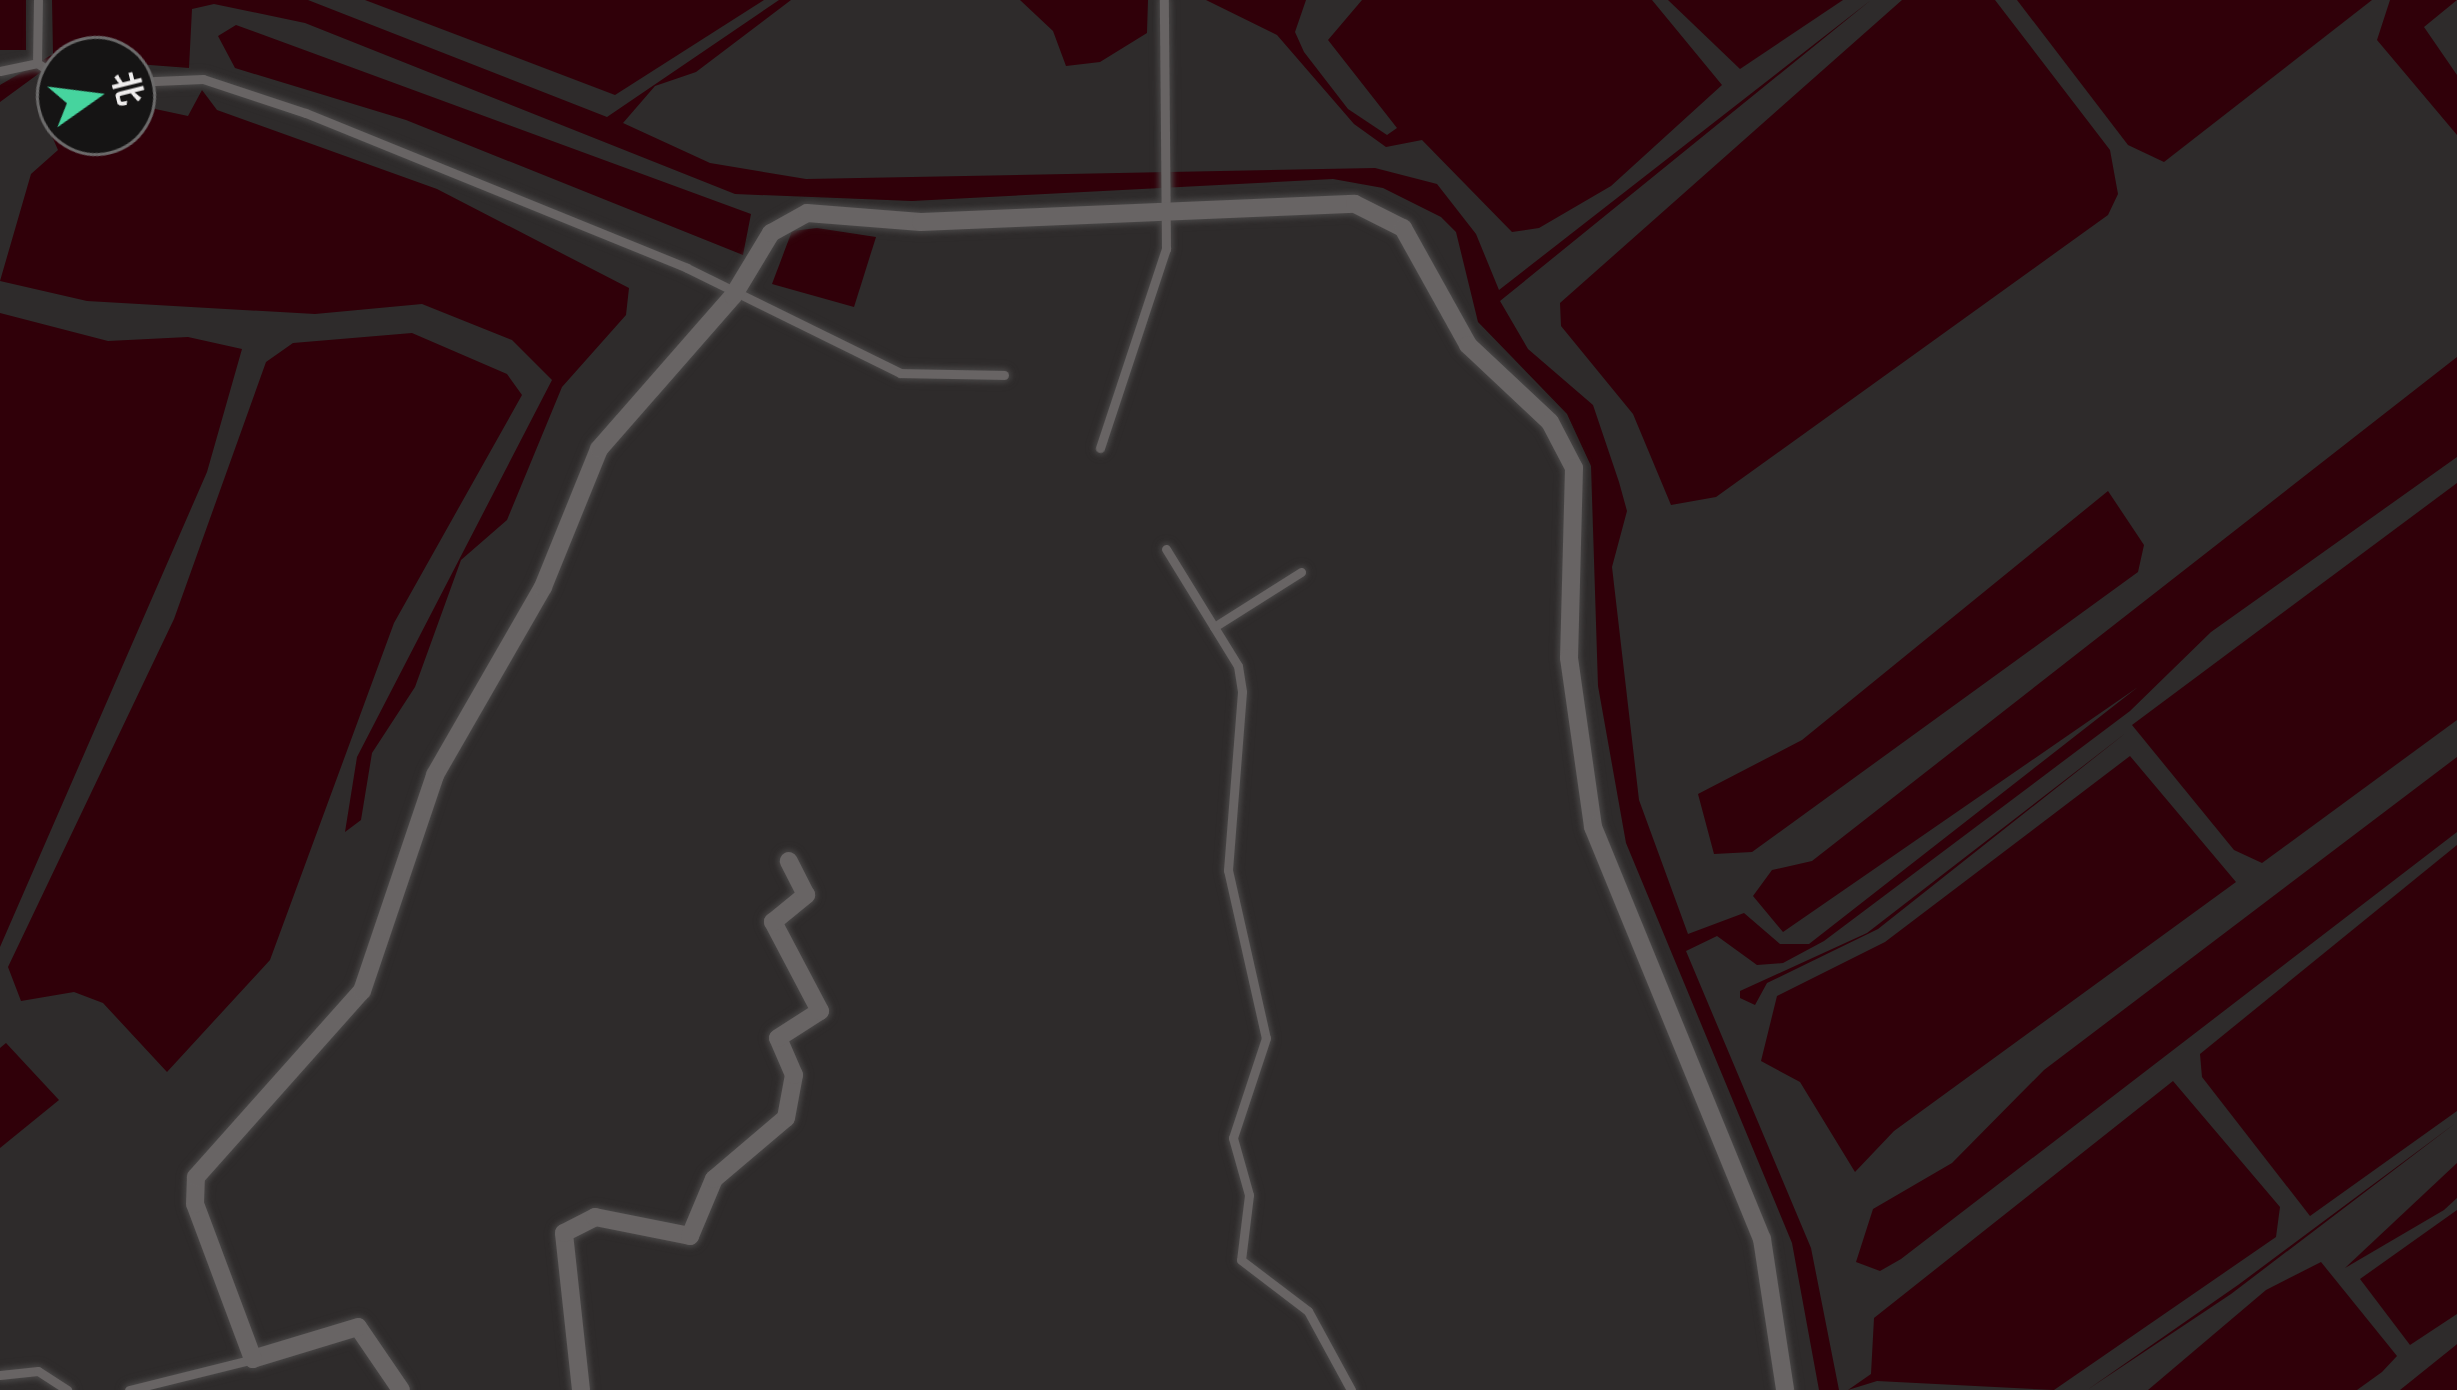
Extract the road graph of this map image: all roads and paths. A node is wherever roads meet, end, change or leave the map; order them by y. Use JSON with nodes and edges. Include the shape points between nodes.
{"nodes":[{"id":1,"x":38,"y":0,"type":"edge"},
{"id":2,"x":1164,"y":0,"type":"edge"},
{"id":3,"x":37,"y":36,"type":"edge"},
{"id":4,"x":36,"y":63,"type":"edge"},
{"id":5,"x":0,"y":71,"type":"edge"},
{"id":6,"x":156,"y":81,"type":"edge"},
{"id":7,"x":1168,"y":206,"type":"junction"},
{"id":8,"x":733,"y":296,"type":"junction"},
{"id":9,"x":1004,"y":375,"type":"dead end"},
{"id":10,"x":1100,"y":448,"type":"dead end"},
{"id":11,"x":1166,"y":549,"type":"dead end"},
{"id":12,"x":1300,"y":572,"type":"dead end"},
{"id":13,"x":1214,"y":627,"type":"junction"},
{"id":14,"x":789,"y":861,"type":"dead end"},
{"id":15,"x":253,"y":1359,"type":"junction"},
{"id":16,"x":1788,"y":1364,"type":"junction"},
{"id":17,"x":0,"y":1375,"type":"edge"},
{"id":18,"x":67,"y":1390,"type":"edge"},
{"id":19,"x":129,"y":1390,"type":"edge"},
{"id":20,"x":401,"y":1390,"type":"edge"},
{"id":21,"x":580,"y":1390,"type":"edge"},
{"id":22,"x":1352,"y":1390,"type":"edge"},
{"id":23,"x":1784,"y":1390,"type":"edge"},
{"id":24,"x":1794,"y":1390,"type":"edge"}],
"edges":[{"from":1,"to":3,"type":"lane"},
{"from":2,"to":7,"type":"lane"},
{"from":4,"to":5,"type":"lane"},
{"from":6,"to":8,"type":"lane","via":[[203,79],[306,113]]},
{"from":7,"to":8,"type":"street","via":[[791,216]]},
{"from":7,"to":10,"type":"lane"},
{"from":7,"to":16,"type":"street","via":[[1355,204],[1389,215],[1468,345],[1564,446],[1576,491],[1569,658],[1594,827],[1762,1239]]},
{"from":8,"to":9,"type":"lane","via":[[913,376]]},
{"from":8,"to":15,"type":"street","via":[[598,449],[543,587],[435,775],[362,991],[196,1177],[195,1204]]},
{"from":11,"to":13,"type":"lane"},
{"from":12,"to":13,"type":"lane"},
{"from":13,"to":22,"type":"lane","via":[[1242,692],[1228,870],[1266,1038],[1238,1103],[1234,1160],[1250,1195],[1237,1238],[1241,1260],[1321,1328]]},
{"from":14,"to":21,"type":"street","via":[[806,896],[773,922],[820,1012],[778,1037],[794,1075],[786,1118],[714,1179],[690,1236],[595,1217],[564,1233]]},
{"from":15,"to":19,"type":"lane"},
{"from":15,"to":20,"type":"street","via":[[358,1327]]},
{"from":16,"to":23,"type":"street"},
{"from":16,"to":24,"type":"lane"},
{"from":17,"to":18,"type":"lane","via":[[38,1371]]}]}
